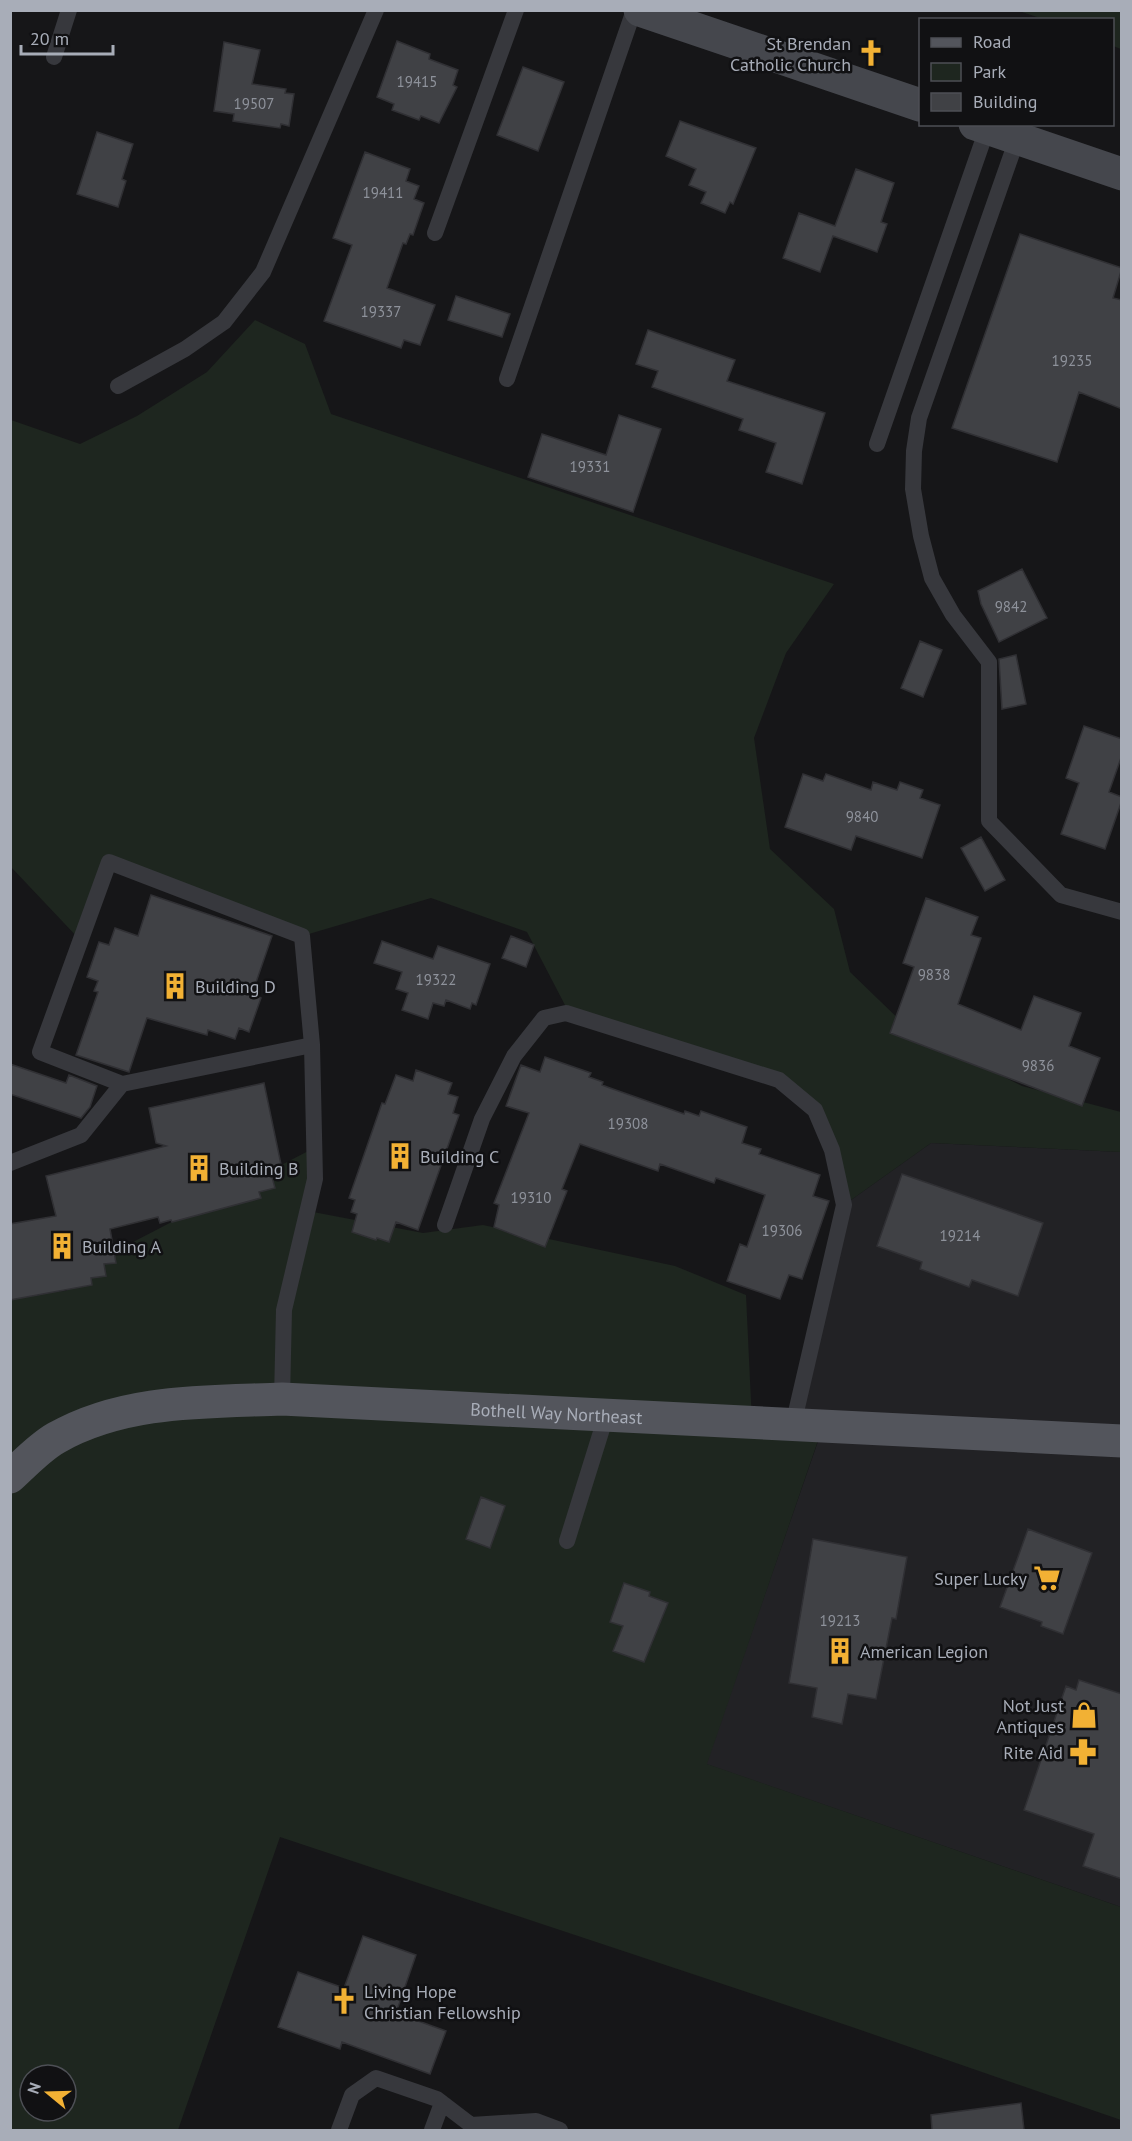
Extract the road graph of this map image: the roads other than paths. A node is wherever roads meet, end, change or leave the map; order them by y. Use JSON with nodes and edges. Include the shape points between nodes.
{"nodes":[{"id":1,"x":69,"y":10,"type":"edge"},
{"id":2,"x":376,"y":10,"type":"edge"},
{"id":3,"x":516,"y":10,"type":"edge"},
{"id":4,"x":634,"y":10,"type":"edge"},
{"id":5,"x":640,"y":10,"type":"edge"},
{"id":6,"x":54,"y":57,"type":"dead end"},
{"id":7,"x":919,"y":104,"type":"edge"},
{"id":8,"x":981,"y":127,"type":"edge"},
{"id":9,"x":1017,"y":139,"type":"junction"},
{"id":10,"x":1122,"y":174,"type":"edge"},
{"id":11,"x":435,"y":233,"type":"dead end"},
{"id":12,"x":507,"y":380,"type":"dead end"},
{"id":13,"x":118,"y":386,"type":"dead end"},
{"id":14,"x":877,"y":444,"type":"dead end"},
{"id":15,"x":1122,"y":912,"type":"edge"},
{"id":16,"x":312,"y":1045,"type":"junction"},
{"id":17,"x":122,"y":1084,"type":"junction"},
{"id":18,"x":10,"y":1163,"type":"edge"},
{"id":19,"x":445,"y":1225,"type":"dead end"},
{"id":20,"x":282,"y":1399,"type":"junction"},
{"id":21,"x":606,"y":1416,"type":"junction"},
{"id":22,"x":793,"y":1425,"type":"junction"},
{"id":23,"x":1122,"y":1441,"type":"edge"},
{"id":24,"x":10,"y":1477,"type":"edge"},
{"id":25,"x":567,"y":1541,"type":"dead end"},
{"id":26,"x":442,"y":2103,"type":"junction"},
{"id":27,"x":339,"y":2130,"type":"edge"},
{"id":28,"x":432,"y":2130,"type":"edge"},
{"id":29,"x":560,"y":2130,"type":"edge"}],
"edges":[{"from":1,"to":6,"type":"lane"},
{"from":2,"to":13,"type":"lane","via":[[263,272],[224,322]]},
{"from":3,"to":11,"type":"lane"},
{"from":4,"to":12,"type":"lane"},
{"from":5,"to":7,"type":"street"},
{"from":8,"to":9,"type":"street"},
{"from":8,"to":14,"type":"lane"},
{"from":9,"to":10,"type":"street"},
{"from":9,"to":15,"type":"lane","via":[[919,418],[913,489],[932,578],[953,615],[989,662],[989,821],[1061,895]]},
{"from":16,"to":17,"type":"lane"},
{"from":16,"to":17,"type":"lane","via":[[302,936],[109,862],[40,1052]]},
{"from":16,"to":20,"type":"lane","via":[[315,1179],[284,1310]]},
{"from":17,"to":18,"type":"lane","via":[[81,1135]]},
{"from":19,"to":22,"type":"lane","via":[[482,1119],[514,1056],[544,1018],[566,1013],[779,1080],[815,1110],[832,1150],[844,1204]]},
{"from":20,"to":21,"type":"main road","name":"Bothell Way Northeast"},
{"from":20,"to":24,"type":"main road","name":"Bothell Way Northeast","via":[[180,1403],[108,1415],[55,1438]]},
{"from":21,"to":22,"type":"main road","name":"Bothell Way Northeast"},
{"from":21,"to":25,"type":"lane"},
{"from":22,"to":23,"type":"main road","name":"Bothell Way Northeast"},
{"from":26,"to":27,"type":"lane","via":[[376,2078],[352,2095]]},
{"from":26,"to":28,"type":"lane"},
{"from":26,"to":29,"type":"lane","via":[[471,2125],[536,2121]]}]}
